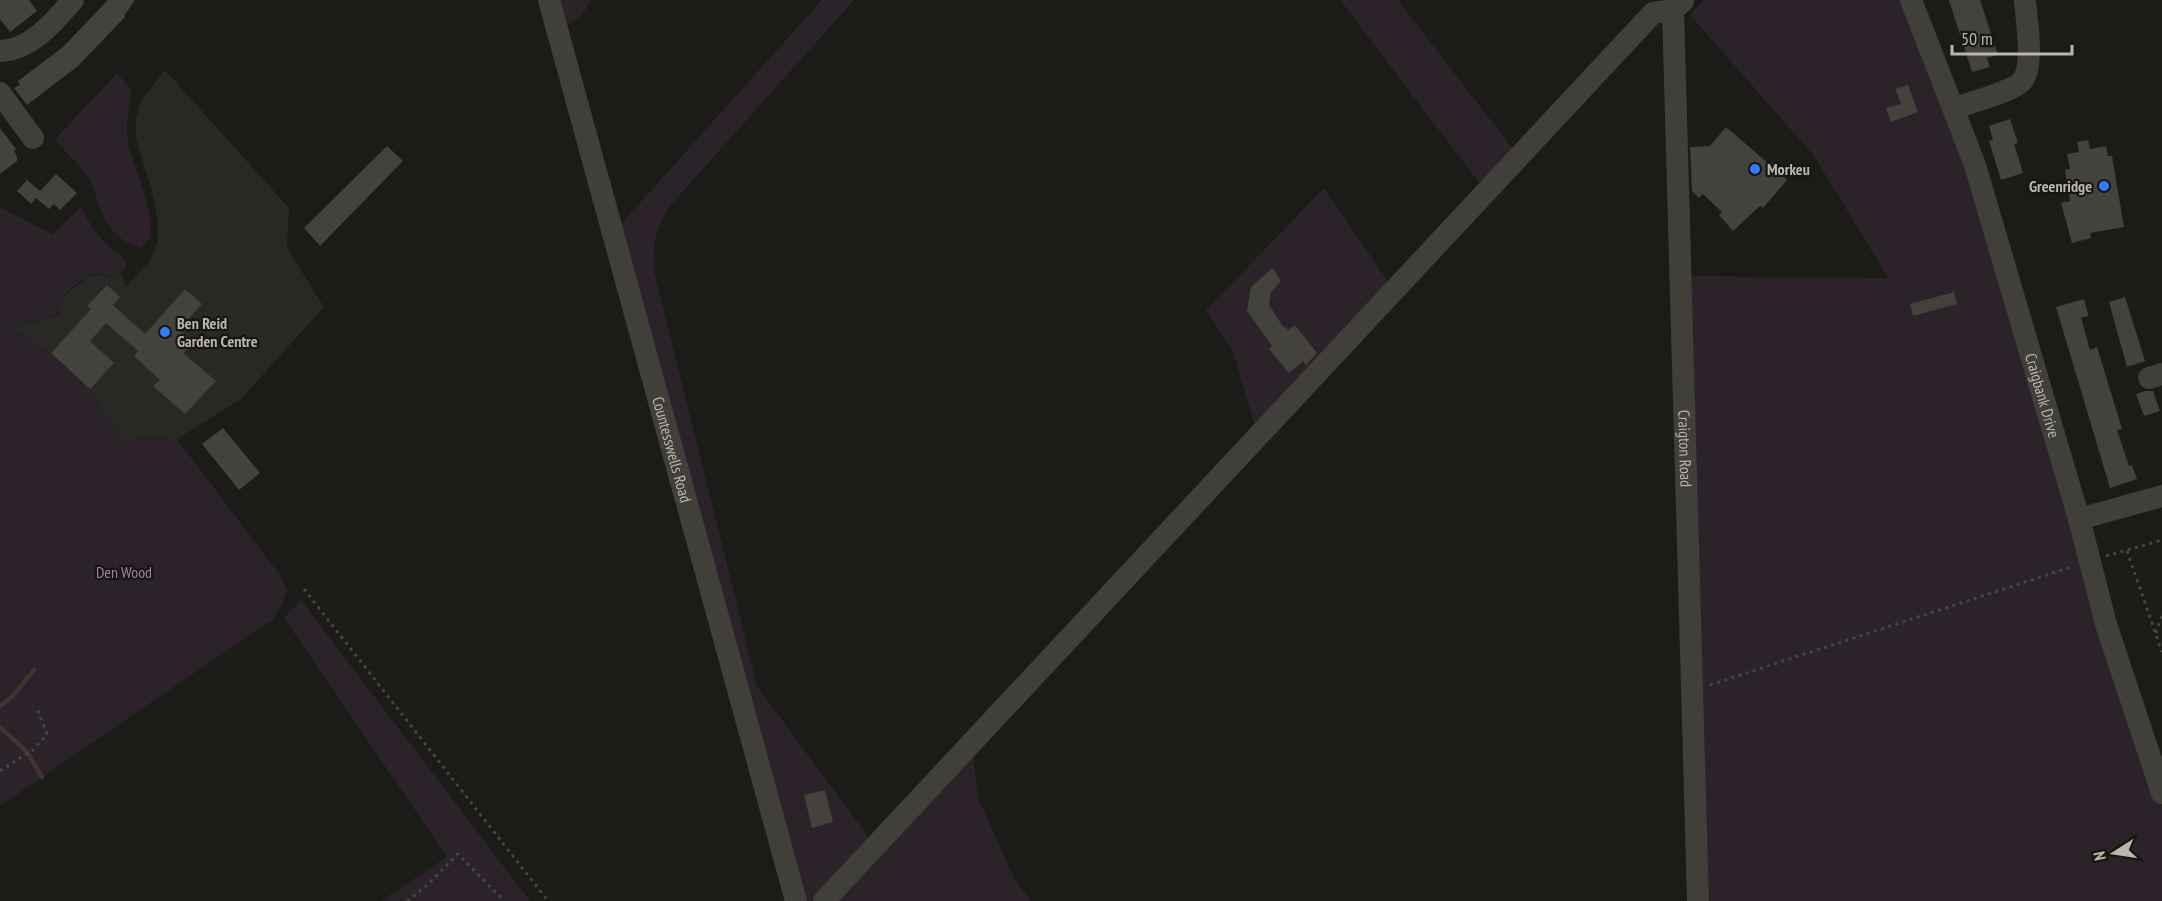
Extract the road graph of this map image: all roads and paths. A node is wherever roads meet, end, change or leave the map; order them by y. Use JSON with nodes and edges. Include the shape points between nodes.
{"nodes":[{"id":1,"x":73,"y":0,"type":"edge"},
{"id":2,"x":549,"y":0,"type":"edge"},
{"id":3,"x":1911,"y":0,"type":"edge"},
{"id":4,"x":2025,"y":0,"type":"edge"},
{"id":5,"x":1678,"y":5,"type":"edge"},
{"id":6,"x":1,"y":54,"type":"edge"},
{"id":7,"x":0,"y":93,"type":"edge"},
{"id":8,"x":1954,"y":108,"type":"junction"},
{"id":9,"x":33,"y":138,"type":"dead end"},
{"id":10,"x":2162,"y":496,"type":"edge"},
{"id":11,"x":2079,"y":519,"type":"junction"},
{"id":12,"x":2162,"y":540,"type":"edge"},
{"id":13,"x":2127,"y":551,"type":"junction"},
{"id":14,"x":2090,"y":561,"type":"junction"},
{"id":15,"x":304,"y":589,"type":"dead end"},
{"id":16,"x":2162,"y":616,"type":"edge"},
{"id":17,"x":2156,"y":634,"type":"junction"},
{"id":18,"x":2162,"y":652,"type":"edge"},
{"id":19,"x":1691,"y":691,"type":"junction"},
{"id":20,"x":37,"y":708,"type":"dead end"},
{"id":21,"x":0,"y":771,"type":"edge"},
{"id":22,"x":2162,"y":793,"type":"edge"},
{"id":23,"x":407,"y":901,"type":"edge"},
{"id":24,"x":504,"y":901,"type":"edge"},
{"id":25,"x":548,"y":901,"type":"edge"},
{"id":26,"x":796,"y":901,"type":"edge"},
{"id":27,"x":824,"y":901,"type":"edge"},
{"id":28,"x":1698,"y":901,"type":"edge"}],
"edges":[{"from":1,"to":6,"type":"street","via":[[28,41]]},
{"from":2,"to":26,"type":"street","name":"Countesswells Road"},
{"from":3,"to":8,"type":"street","name":"Craigbank Drive"},
{"from":4,"to":8,"type":"street","via":[[2027,73],[2020,83]]},
{"from":5,"to":19,"type":"street","name":"Craigton Road"},
{"from":5,"to":27,"type":"street","via":[[1653,13]]},
{"from":7,"to":9,"type":"street"},
{"from":8,"to":11,"type":"street","name":"Craigbank Drive","via":[[1975,165]]},
{"from":10,"to":11,"type":"street"},
{"from":11,"to":14,"type":"street","name":"Craigbank Drive"},
{"from":12,"to":13,"type":"path"},
{"from":13,"to":14,"type":"path"},
{"from":13,"to":17,"type":"path"},
{"from":14,"to":19,"type":"path"},
{"from":14,"to":22,"type":"street","name":"Craigbank Drive"},
{"from":15,"to":25,"type":"path"},
{"from":16,"to":17,"type":"path"},
{"from":17,"to":18,"type":"path"},
{"from":19,"to":28,"type":"street","name":"Craigton Road"},
{"from":20,"to":21,"type":"path","via":[[47,734],[33,750]]},
{"from":23,"to":24,"type":"path","via":[[458,854]]}]}
